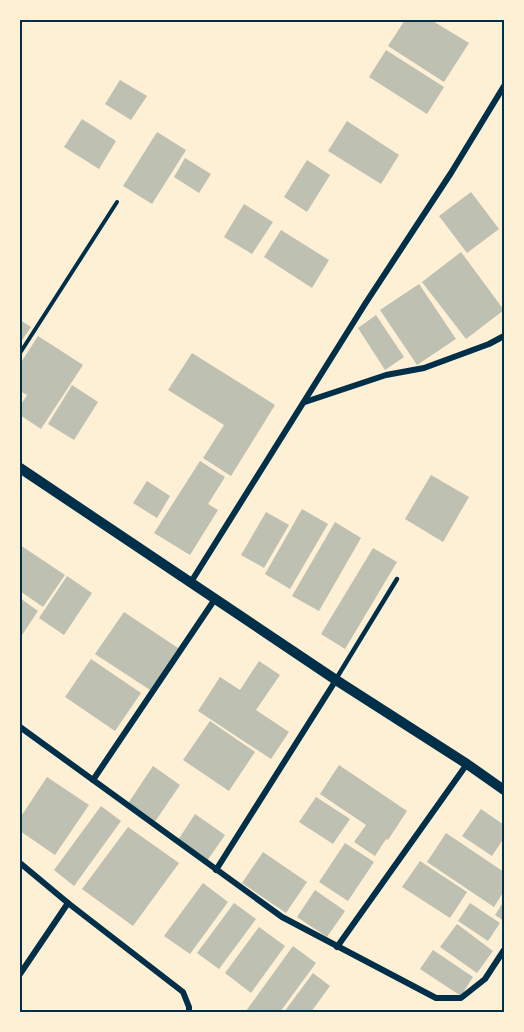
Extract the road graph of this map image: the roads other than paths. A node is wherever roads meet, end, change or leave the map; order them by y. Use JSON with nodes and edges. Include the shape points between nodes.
{"nodes":[{"id":1,"x":504,"y":86,"type":"edge"},
{"id":2,"x":504,"y":336,"type":"edge"},
{"id":3,"x":304,"y":402,"type":"junction"},
{"id":4,"x":20,"y":468,"type":"edge"},
{"id":5,"x":397,"y":579,"type":"dead end"},
{"id":6,"x":191,"y":582,"type":"junction"},
{"id":7,"x":215,"y":599,"type":"junction"},
{"id":8,"x":336,"y":680,"type":"junction"},
{"id":9,"x":20,"y":727,"type":"edge"},
{"id":10,"x":467,"y":764,"type":"junction"},
{"id":11,"x":93,"y":780,"type":"junction"},
{"id":12,"x":504,"y":790,"type":"edge"},
{"id":13,"x":20,"y":864,"type":"edge"},
{"id":14,"x":216,"y":870,"type":"junction"},
{"id":15,"x":68,"y":903,"type":"junction"},
{"id":16,"x":337,"y":946,"type":"junction"},
{"id":17,"x":504,"y":950,"type":"edge"},
{"id":18,"x":20,"y":974,"type":"edge"},
{"id":19,"x":189,"y":1012,"type":"edge"}],
"edges":[{"from":1,"to":3,"type":"street"},
{"from":2,"to":3,"type":"street","via":[[424,368],[386,375]]},
{"from":3,"to":6,"type":"street"},
{"from":4,"to":6,"type":"street"},
{"from":5,"to":8,"type":"lane"},
{"from":6,"to":7,"type":"street"},
{"from":7,"to":8,"type":"street"},
{"from":7,"to":11,"type":"street"},
{"from":8,"to":10,"type":"street"},
{"from":8,"to":14,"type":"street"},
{"from":9,"to":11,"type":"street"},
{"from":10,"to":12,"type":"street"},
{"from":10,"to":16,"type":"street"},
{"from":11,"to":14,"type":"street"},
{"from":13,"to":15,"type":"street"},
{"from":14,"to":16,"type":"street","via":[[282,917]]},
{"from":15,"to":18,"type":"street"},
{"from":15,"to":19,"type":"street","via":[[183,992]]},
{"from":16,"to":17,"type":"street","via":[[436,998],[461,998],[485,979]]}]}
